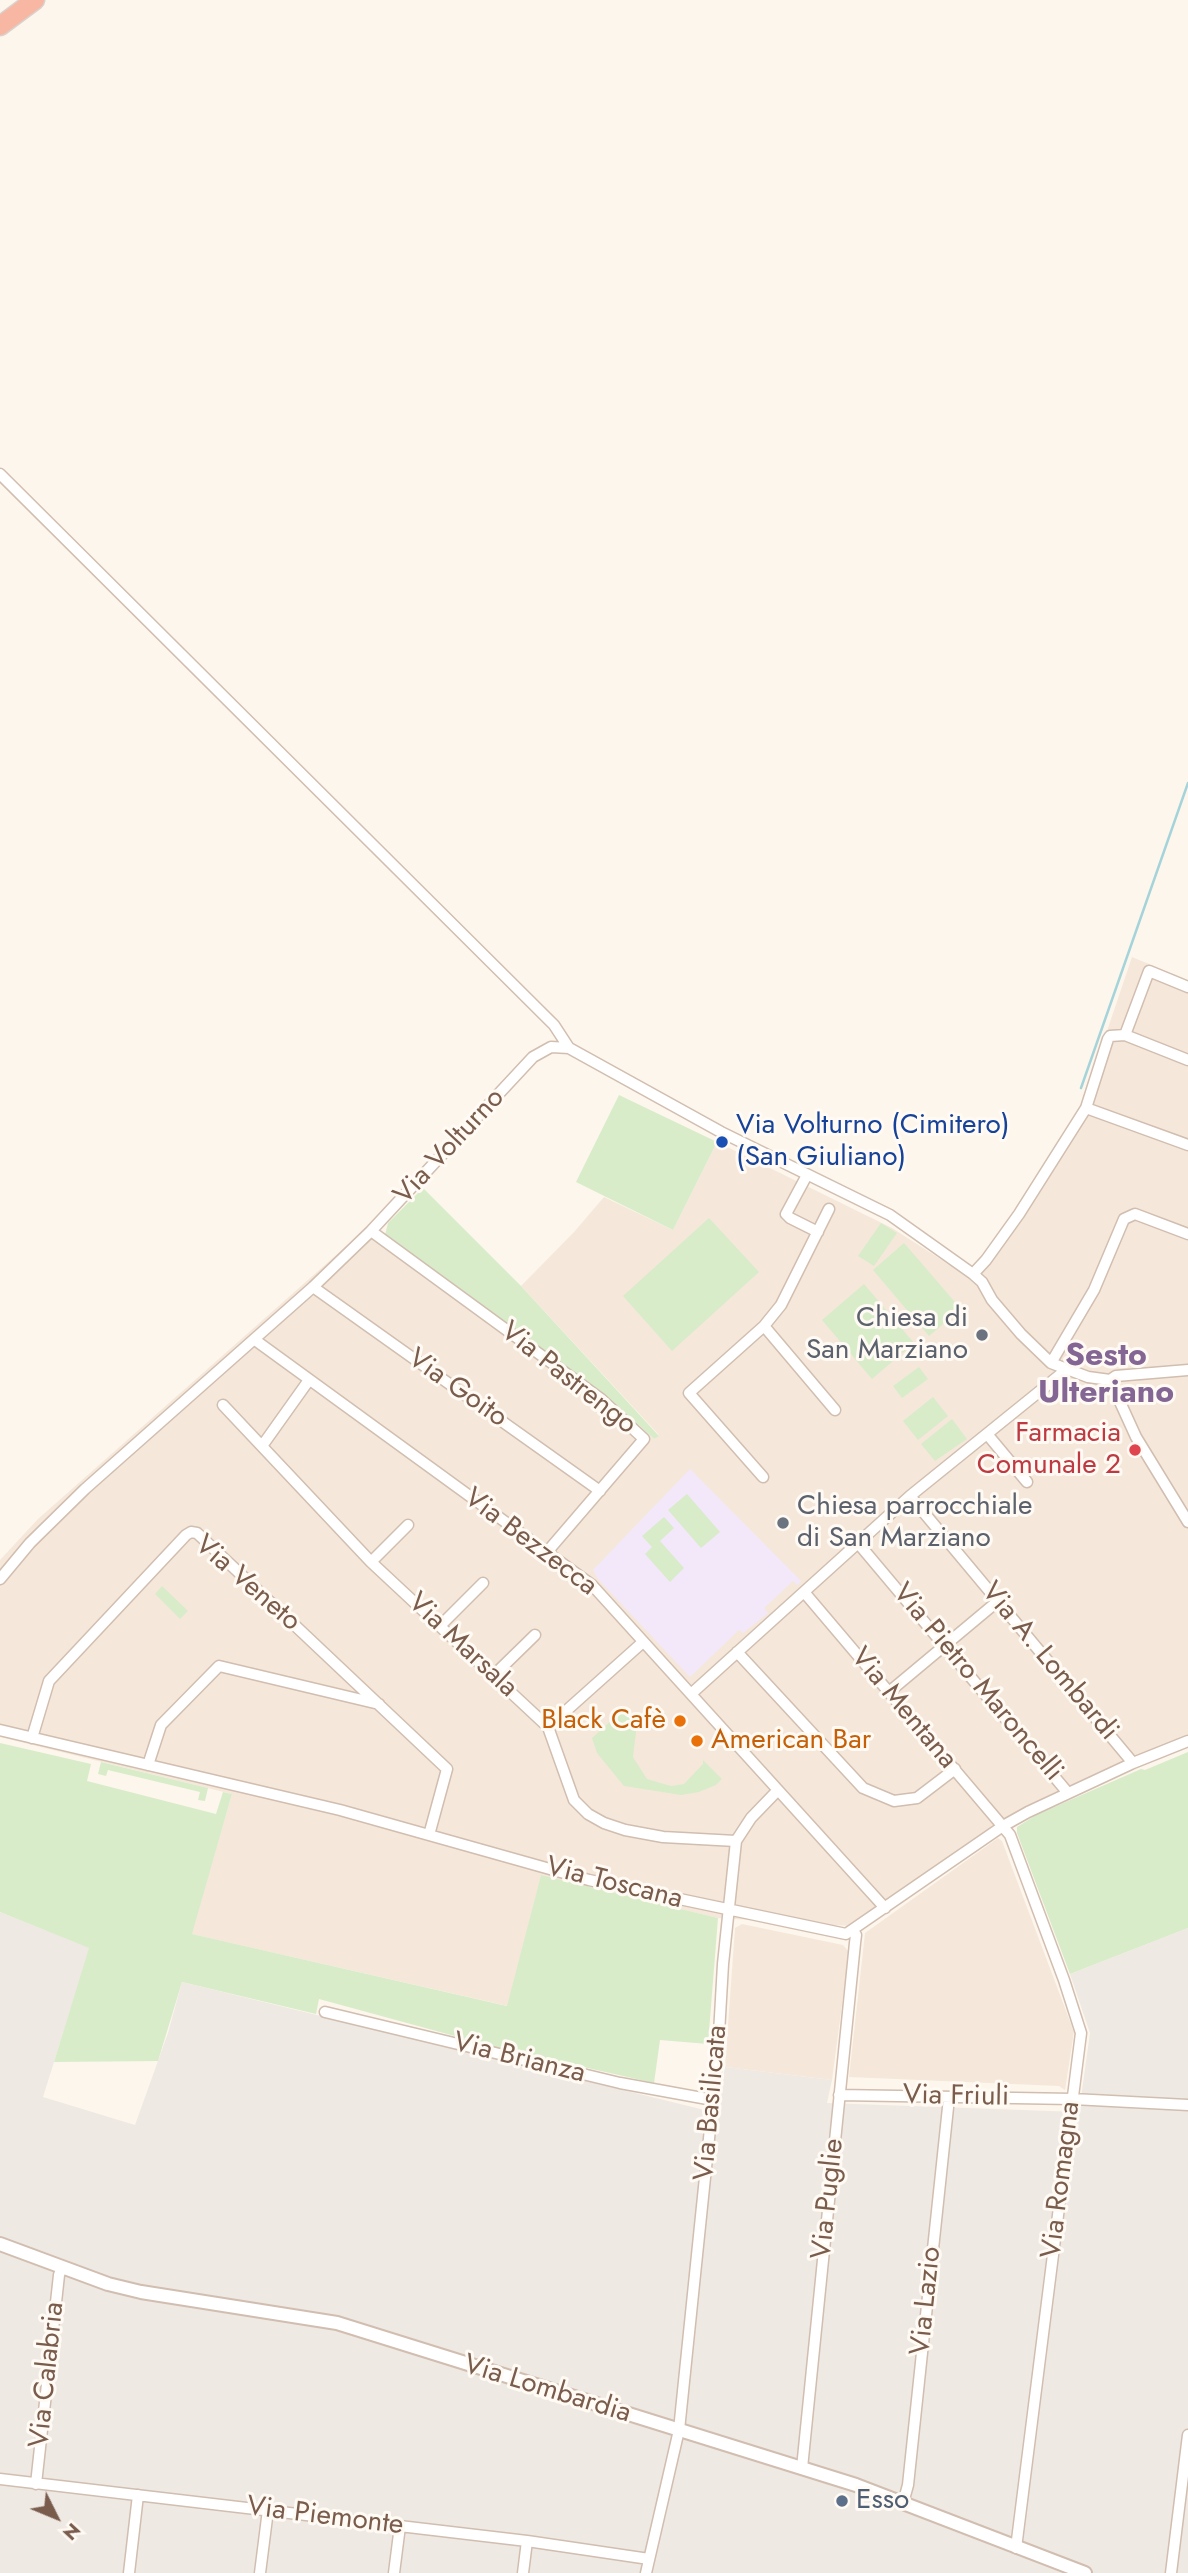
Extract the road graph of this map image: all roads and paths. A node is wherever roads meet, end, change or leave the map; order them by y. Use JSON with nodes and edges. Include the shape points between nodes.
{"nodes":[{"id":1,"x":35,"y":0,"type":"edge"},
{"id":2,"x":0,"y":26,"type":"edge"},
{"id":3,"x":0,"y":474,"type":"edge"},
{"id":4,"x":1188,"y":987,"type":"edge"},
{"id":5,"x":1125,"y":1035,"type":"junction"},
{"id":6,"x":569,"y":1048,"type":"junction"},
{"id":7,"x":1188,"y":1060,"type":"edge"},
{"id":8,"x":1086,"y":1108,"type":"junction"},
{"id":9,"x":1188,"y":1145,"type":"edge"},
{"id":10,"x":807,"y":1175,"type":"junction"},
{"id":11,"x":829,"y":1209,"type":"dead end"},
{"id":12,"x":371,"y":1231,"type":"junction"},
{"id":13,"x":818,"y":1232,"type":"junction"},
{"id":14,"x":1188,"y":1234,"type":"edge"},
{"id":15,"x":973,"y":1274,"type":"junction"},
{"id":16,"x":313,"y":1287,"type":"junction"},
{"id":17,"x":764,"y":1326,"type":"junction"},
{"id":18,"x":255,"y":1340,"type":"junction"},
{"id":19,"x":1051,"y":1363,"type":"junction"},
{"id":20,"x":1066,"y":1370,"type":"junction"},
{"id":21,"x":1188,"y":1370,"type":"edge"},
{"id":22,"x":309,"y":1380,"type":"junction"},
{"id":23,"x":1110,"y":1380,"type":"junction"},
{"id":24,"x":223,"y":1405,"type":"dead end"},
{"id":25,"x":835,"y":1410,"type":"dead end"},
{"id":26,"x":987,"y":1434,"type":"junction"},
{"id":27,"x":261,"y":1446,"type":"junction"},
{"id":28,"x":763,"y":1477,"type":"dead end"},
{"id":29,"x":1027,"y":1482,"type":"dead end"},
{"id":30,"x":600,"y":1491,"type":"junction"},
{"id":31,"x":910,"y":1496,"type":"junction"},
{"id":32,"x":1188,"y":1522,"type":"edge"},
{"id":33,"x":408,"y":1525,"type":"dead end"},
{"id":34,"x":858,"y":1543,"type":"junction"},
{"id":35,"x":547,"y":1552,"type":"junction"},
{"id":36,"x":371,"y":1562,"type":"junction"},
{"id":37,"x":0,"y":1579,"type":"edge"},
{"id":38,"x":483,"y":1583,"type":"dead end"},
{"id":39,"x":804,"y":1592,"type":"junction"},
{"id":40,"x":998,"y":1601,"type":"junction"},
{"id":41,"x":440,"y":1626,"type":"junction"},
{"id":42,"x":535,"y":1635,"type":"dead end"},
{"id":43,"x":643,"y":1642,"type":"junction"},
{"id":44,"x":946,"y":1644,"type":"junction"},
{"id":45,"x":737,"y":1652,"type":"junction"},
{"id":46,"x":493,"y":1675,"type":"junction"},
{"id":47,"x":889,"y":1692,"type":"junction"},
{"id":48,"x":691,"y":1694,"type":"junction"},
{"id":49,"x":380,"y":1704,"type":"junction"},
{"id":50,"x":548,"y":1727,"type":"junction"},
{"id":51,"x":0,"y":1730,"type":"edge"},
{"id":52,"x":32,"y":1738,"type":"junction"},
{"id":53,"x":1188,"y":1741,"type":"edge"},
{"id":54,"x":1133,"y":1763,"type":"junction"},
{"id":55,"x":148,"y":1765,"type":"junction"},
{"id":56,"x":955,"y":1769,"type":"junction"},
{"id":57,"x":778,"y":1790,"type":"junction"},
{"id":58,"x":1068,"y":1793,"type":"junction"},
{"id":59,"x":1003,"y":1826,"type":"junction"},
{"id":60,"x":429,"y":1835,"type":"junction"},
{"id":61,"x":736,"y":1841,"type":"junction"},
{"id":62,"x":885,"y":1908,"type":"junction"},
{"id":63,"x":728,"y":1911,"type":"junction"},
{"id":64,"x":853,"y":1930,"type":"junction"},
{"id":65,"x":326,"y":2012,"type":"dead end"},
{"id":66,"x":839,"y":2095,"type":"junction"},
{"id":67,"x":949,"y":2098,"type":"junction"},
{"id":68,"x":1073,"y":2099,"type":"junction"},
{"id":69,"x":713,"y":2100,"type":"junction"},
{"id":70,"x":1188,"y":2105,"type":"edge"},
{"id":71,"x":0,"y":2244,"type":"edge"},
{"id":72,"x":62,"y":2267,"type":"junction"},
{"id":73,"x":679,"y":2430,"type":"junction"},
{"id":74,"x":1188,"y":2435,"type":"edge"},
{"id":75,"x":802,"y":2468,"type":"junction"},
{"id":76,"x":0,"y":2479,"type":"edge"},
{"id":77,"x":36,"y":2484,"type":"junction"},
{"id":78,"x":138,"y":2495,"type":"junction"},
{"id":79,"x":903,"y":2503,"type":"junction"},
{"id":80,"x":268,"y":2510,"type":"junction"},
{"id":81,"x":400,"y":2526,"type":"junction"},
{"id":82,"x":527,"y":2540,"type":"junction"},
{"id":83,"x":1016,"y":2548,"type":"junction"},
{"id":84,"x":649,"y":2559,"type":"junction"},
{"id":85,"x":129,"y":2573,"type":"edge"},
{"id":86,"x":260,"y":2573,"type":"edge"},
{"id":87,"x":394,"y":2573,"type":"edge"},
{"id":88,"x":523,"y":2573,"type":"edge"},
{"id":89,"x":646,"y":2573,"type":"edge"},
{"id":90,"x":1085,"y":2573,"type":"edge"},
{"id":91,"x":1171,"y":2573,"type":"edge"}],
"edges":[{"from":1,"to":2,"type":"highway"},
{"from":3,"to":6,"type":"street","via":[[554,1025]]},
{"from":4,"to":5,"type":"street","via":[[1149,971]]},
{"from":5,"to":7,"type":"street"},
{"from":5,"to":8,"type":"street","via":[[1111,1035]]},
{"from":6,"to":10,"type":"street"},
{"from":6,"to":12,"type":"street","name":"Via Volturno","via":[[551,1047],[533,1057]]},
{"from":8,"to":9,"type":"street"},
{"from":8,"to":15,"type":"street","via":[[1019,1214]]},
{"from":10,"to":13,"type":"street","via":[[786,1214]]},
{"from":10,"to":15,"type":"street","via":[[890,1215]]},
{"from":11,"to":13,"type":"street"},
{"from":12,"to":16,"type":"street","name":"Via Volturno"},
{"from":12,"to":30,"type":"street","name":"Via Pastrengo","via":[[601,1399],[644,1439]]},
{"from":13,"to":17,"type":"street","via":[[781,1305]]},
{"from":14,"to":19,"type":"street","via":[[1135,1214],[1124,1219],[1094,1290]]},
{"from":15,"to":19,"type":"street"},
{"from":16,"to":18,"type":"street","name":"Via Volturno"},
{"from":16,"to":30,"type":"street","name":"Via Goito"},
{"from":17,"to":25,"type":"street"},
{"from":17,"to":28,"type":"street","via":[[689,1393]]},
{"from":18,"to":22,"type":"street","name":"Via Bezzecca"},
{"from":18,"to":37,"type":"street","name":"Via Volturno","via":[[85,1489]]},
{"from":19,"to":20,"type":"street"},
{"from":20,"to":23,"type":"street"},
{"from":20,"to":26,"type":"street"},
{"from":21,"to":23,"type":"street"},
{"from":22,"to":27,"type":"street"},
{"from":22,"to":35,"type":"street","name":"Via Bezzecca"},
{"from":23,"to":32,"type":"street","via":[[1136,1437]]},
{"from":24,"to":27,"type":"street","name":"Via Marsala"},
{"from":26,"to":29,"type":"street"},
{"from":26,"to":31,"type":"street"},
{"from":27,"to":36,"type":"street","name":"Via Marsala"},
{"from":30,"to":35,"type":"street","name":"Via Pastrengo"},
{"from":31,"to":34,"type":"street"},
{"from":31,"to":40,"type":"street","name":"Via A. Lombardi"},
{"from":33,"to":36,"type":"street"},
{"from":34,"to":39,"type":"street"},
{"from":34,"to":44,"type":"street","name":"Via Pietro Maroncelli"},
{"from":35,"to":43,"type":"street","name":"Via Bezzecca","via":[[592,1585]]},
{"from":36,"to":41,"type":"street","name":"Via Marsala"},
{"from":38,"to":41,"type":"street"},
{"from":39,"to":45,"type":"street"},
{"from":39,"to":47,"type":"street","name":"Via Mentana"},
{"from":40,"to":44,"type":"street"},
{"from":40,"to":54,"type":"street","name":"Via A. Lombardi"},
{"from":41,"to":46,"type":"street","name":"Via Marsala"},
{"from":42,"to":46,"type":"street"},
{"from":43,"to":48,"type":"street","name":"Via Bezzecca"},
{"from":43,"to":50,"type":"street"},
{"from":44,"to":47,"type":"street"},
{"from":44,"to":58,"type":"street","name":"Via Pietro Maroncelli"},
{"from":45,"to":48,"type":"street"},
{"from":45,"to":56,"type":"street","via":[[863,1787],[894,1801],[917,1798]]},
{"from":46,"to":50,"type":"street","name":"Via Marsala"},
{"from":47,"to":56,"type":"street","name":"Via Mentana"},
{"from":48,"to":57,"type":"street","name":"Via Bezzecca"},
{"from":49,"to":52,"type":"street","name":"Via Veneto","via":[[191,1532],[49,1681]]},
{"from":49,"to":55,"type":"street","via":[[219,1666],[161,1725]]},
{"from":49,"to":60,"type":"street","name":"Via Veneto","via":[[447,1769]]},
{"from":50,"to":61,"type":"street","name":"Via Marsala","via":[[574,1800],[588,1814],[625,1830],[663,1837]]},
{"from":51,"to":52,"type":"street","name":"Via Toscana"},
{"from":52,"to":55,"type":"street","name":"Via Toscana"},
{"from":53,"to":54,"type":"street"},
{"from":54,"to":58,"type":"street"},
{"from":55,"to":60,"type":"street","name":"Via Toscana"},
{"from":56,"to":59,"type":"street","name":"Via Mentana"},
{"from":57,"to":61,"type":"street","name":"Via Basilicata"},
{"from":57,"to":62,"type":"street","name":"Via Bezzecca"},
{"from":58,"to":59,"type":"street"},
{"from":59,"to":62,"type":"street"},
{"from":59,"to":68,"type":"street","name":"Via Romagna","via":[[1081,2033]]},
{"from":60,"to":63,"type":"street","name":"Via Toscana","via":[[589,1880]]},
{"from":61,"to":63,"type":"street","name":"Via Basilicata"},
{"from":62,"to":64,"type":"street"},
{"from":63,"to":64,"type":"street","name":"Via Toscana","via":[[846,1934]]},
{"from":63,"to":69,"type":"street","name":"Via Basilicata"},
{"from":64,"to":66,"type":"street","name":"Via Puglie"},
{"from":65,"to":69,"type":"street","name":"Via Brianza","via":[[620,2083]]},
{"from":66,"to":67,"type":"street","name":"Via Friuli"},
{"from":66,"to":75,"type":"street","name":"Via Puglie"},
{"from":67,"to":68,"type":"street","name":"Via Friuli"},
{"from":67,"to":79,"type":"street","name":"Via Lazio"},
{"from":68,"to":70,"type":"street","name":"Via Friuli"},
{"from":68,"to":83,"type":"street","name":"Via Romagna"},
{"from":69,"to":73,"type":"street","name":"Via Basilicata"},
{"from":71,"to":72,"type":"street","name":"Via Lombardia"},
{"from":72,"to":73,"type":"street","name":"Via Lombardia","via":[[141,2292],[337,2323]]},
{"from":72,"to":77,"type":"street","name":"Via Calabria"},
{"from":73,"to":75,"type":"street","name":"Via Lombardia"},
{"from":73,"to":84,"type":"street","name":"Via Basilicata"},
{"from":74,"to":91,"type":"street"},
{"from":75,"to":79,"type":"street","name":"Via Lombardia"},
{"from":76,"to":77,"type":"street","name":"Via Piemonte"},
{"from":77,"to":78,"type":"street","name":"Via Piemonte"},
{"from":78,"to":80,"type":"street","name":"Via Piemonte"},
{"from":78,"to":85,"type":"street"},
{"from":79,"to":83,"type":"street","name":"Via Lombardia"},
{"from":80,"to":81,"type":"street","name":"Via Piemonte"},
{"from":80,"to":86,"type":"street"},
{"from":81,"to":82,"type":"street","name":"Via Piemonte"},
{"from":81,"to":87,"type":"street"},
{"from":82,"to":84,"type":"street","name":"Via Piemonte"},
{"from":82,"to":88,"type":"street"},
{"from":83,"to":90,"type":"street","name":"Via Lombardia"},
{"from":84,"to":89,"type":"street","name":"Via Basilicata"}]}
